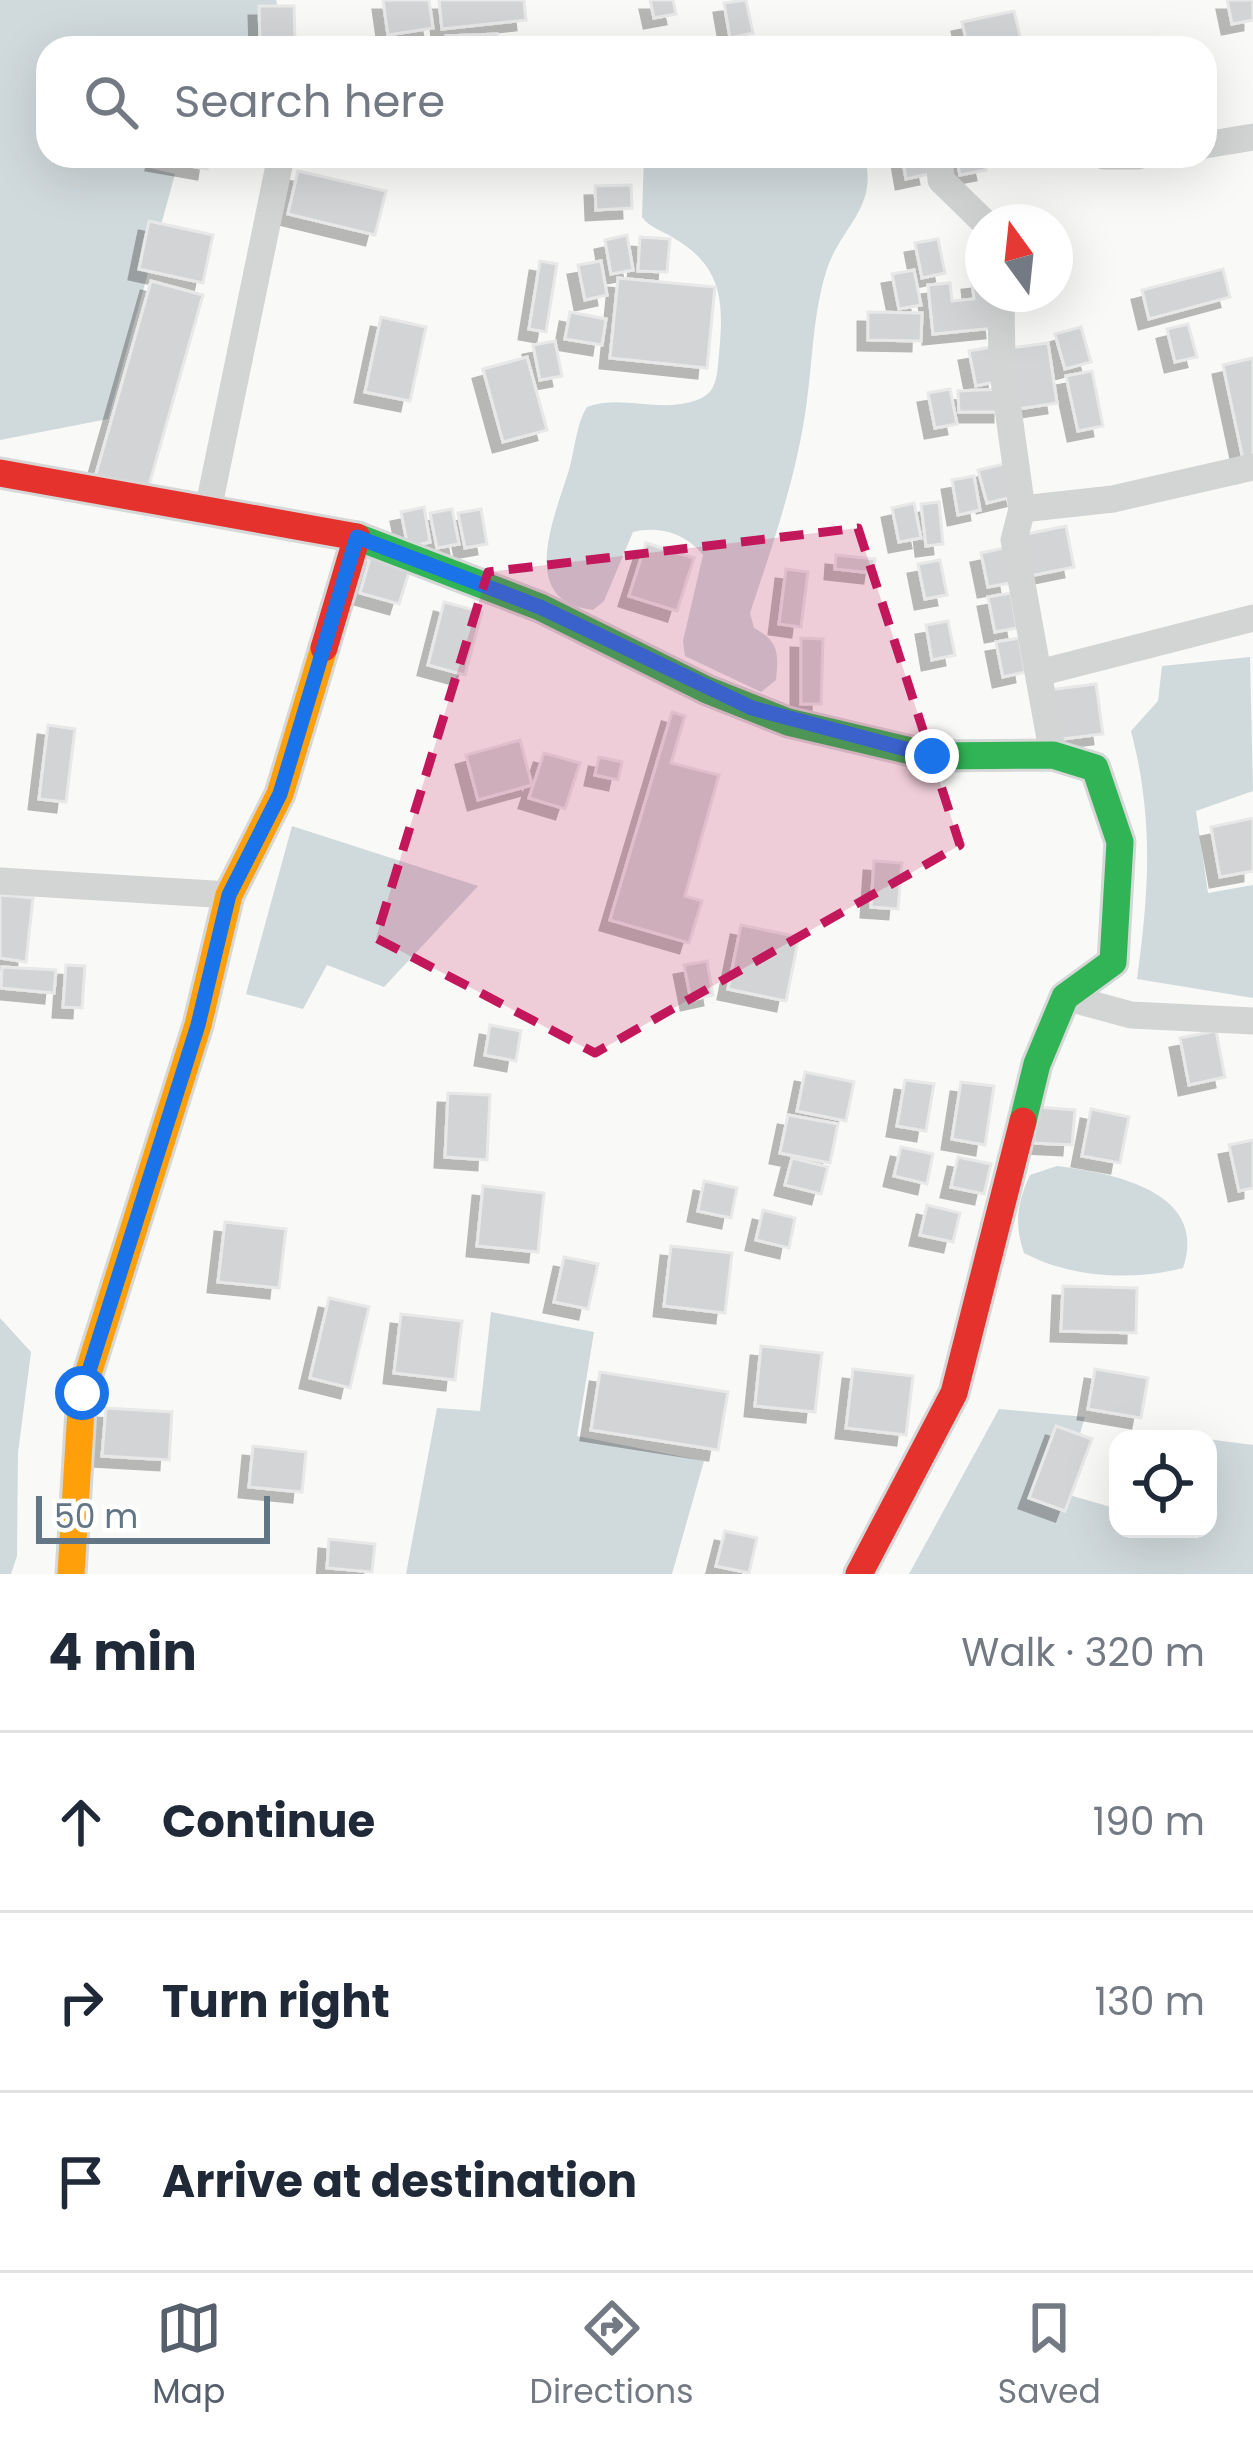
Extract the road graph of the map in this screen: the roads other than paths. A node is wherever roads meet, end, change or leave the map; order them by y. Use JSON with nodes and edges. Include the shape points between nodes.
{"nodes":[{"id":1,"x":1253,"y":137,"type":"edge"},
{"id":2,"x":1217,"y":143,"type":"edge"},
{"id":3,"x":279,"y":168,"type":"edge"},
{"id":4,"x":940,"y":168,"type":"edge"},
{"id":5,"x":965,"y":204,"type":"edge"},
{"id":6,"x":1000,"y":312,"type":"edge"},
{"id":7,"x":1253,"y":466,"type":"edge"},
{"id":8,"x":0,"y":472,"type":"edge"},
{"id":9,"x":1022,"y":509,"type":"junction"},
{"id":10,"x":208,"y":510,"type":"junction"},
{"id":11,"x":357,"y":537,"type":"junction"},
{"id":12,"x":1253,"y":618,"type":"edge"},
{"id":13,"x":1040,"y":673,"type":"junction"},
{"id":14,"x":1053,"y":755,"type":"junction"},
{"id":15,"x":0,"y":881,"type":"edge"},
{"id":16,"x":229,"y":895,"type":"junction"},
{"id":17,"x":1065,"y":997,"type":"junction"},
{"id":18,"x":1253,"y":1021,"type":"edge"},
{"id":19,"x":70,"y":1574,"type":"edge"},
{"id":20,"x":859,"y":1574,"type":"edge"}],
"edges":[{"from":1,"to":2,"type":"street"},
{"from":3,"to":10,"type":"street"},
{"from":4,"to":5,"type":"street","via":[[940,180]]},
{"from":6,"to":9,"type":"street"},
{"from":7,"to":9,"type":"street","via":[[1113,499]]},
{"from":8,"to":10,"type":"street"},
{"from":9,"to":13,"type":"street","via":[[1014,540]]},
{"from":10,"to":11,"type":"street"},
{"from":11,"to":14,"type":"street","via":[[540,607],[788,722],[932,756]]},
{"from":11,"to":16,"type":"street","via":[[280,794]]},
{"from":12,"to":13,"type":"street"},
{"from":13,"to":14,"type":"street"},
{"from":14,"to":17,"type":"street","via":[[1095,768],[1120,817],[1123,865],[1113,962]]},
{"from":15,"to":16,"type":"street"},
{"from":16,"to":19,"type":"street","via":[[198,1025],[82,1393]]},
{"from":17,"to":18,"type":"street","via":[[1131,1015]]},
{"from":17,"to":20,"type":"street","via":[[1021,1122],[954,1393]]}]}
